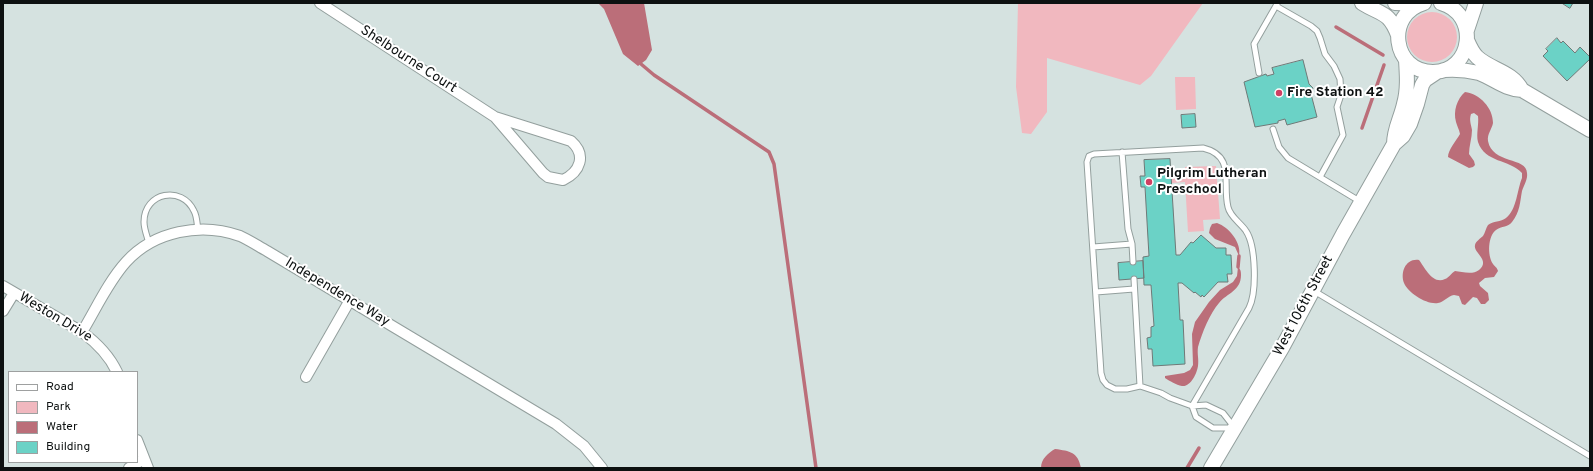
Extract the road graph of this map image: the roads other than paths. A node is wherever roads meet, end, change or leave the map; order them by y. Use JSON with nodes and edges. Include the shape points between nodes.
{"nodes":[{"id":1,"x":320,"y":3,"type":"edge"},
{"id":2,"x":1362,"y":3,"type":"edge"},
{"id":3,"x":1395,"y":3,"type":"edge"},
{"id":4,"x":1442,"y":3,"type":"edge"},
{"id":5,"x":1447,"y":3,"type":"edge"},
{"id":6,"x":1476,"y":3,"type":"edge"},
{"id":7,"x":1277,"y":4,"type":"edge"},
{"id":8,"x":1422,"y":4,"type":"edge"},
{"id":9,"x":1398,"y":35,"type":"junction"},
{"id":10,"x":1467,"y":35,"type":"junction"},
{"id":11,"x":1406,"y":60,"type":"junction"},
{"id":12,"x":1441,"y":71,"type":"junction"},
{"id":13,"x":1259,"y":72,"type":"dead end"},
{"id":14,"x":1522,"y":90,"type":"junction"},
{"id":15,"x":495,"y":117,"type":"junction"},
{"id":16,"x":1273,"y":129,"type":"dead end"},
{"id":17,"x":1590,"y":130,"type":"edge"},
{"id":18,"x":1394,"y":144,"type":"junction"},
{"id":19,"x":1122,"y":152,"type":"junction"},
{"id":20,"x":1320,"y":177,"type":"junction"},
{"id":21,"x":1362,"y":202,"type":"junction"},
{"id":22,"x":198,"y":230,"type":"junction"},
{"id":23,"x":149,"y":243,"type":"junction"},
{"id":24,"x":1132,"y":244,"type":"junction"},
{"id":25,"x":1093,"y":247,"type":"junction"},
{"id":26,"x":1133,"y":262,"type":"dead end"},
{"id":27,"x":1134,"y":279,"type":"dead end"},
{"id":28,"x":3,"y":286,"type":"edge"},
{"id":29,"x":1134,"y":289,"type":"junction"},
{"id":30,"x":1313,"y":290,"type":"junction"},
{"id":31,"x":1096,"y":292,"type":"junction"},
{"id":32,"x":14,"y":293,"type":"junction"},
{"id":33,"x":350,"y":300,"type":"junction"},
{"id":34,"x":3,"y":311,"type":"edge"},
{"id":35,"x":82,"y":332,"type":"junction"},
{"id":36,"x":116,"y":371,"type":"edge"},
{"id":37,"x":306,"y":377,"type":"dead end"},
{"id":38,"x":1140,"y":386,"type":"junction"},
{"id":39,"x":1192,"y":406,"type":"junction"},
{"id":40,"x":1235,"y":428,"type":"junction"},
{"id":41,"x":138,"y":443,"type":"edge"},
{"id":42,"x":1590,"y":456,"type":"edge"},
{"id":43,"x":146,"y":464,"type":"edge"},
{"id":44,"x":129,"y":468,"type":"edge"},
{"id":45,"x":602,"y":468,"type":"edge"},
{"id":46,"x":1211,"y":468,"type":"edge"}],
"edges":[{"from":1,"to":15,"type":"street","name":"Shelbourne Court"},
{"from":2,"to":9,"type":"street","via":[[1388,17]]},
{"from":3,"to":8,"type":"street"},
{"from":4,"to":5,"type":"street"},
{"from":4,"to":10,"type":"street","via":[[1462,18]]},
{"from":6,"to":10,"type":"street"},
{"from":7,"to":13,"type":"lane","via":[[1254,44]]},
{"from":7,"to":20,"type":"lane","via":[[1317,32],[1324,54],[1340,79],[1341,94],[1337,107],[1343,135]]},
{"from":8,"to":9,"type":"street","via":[[1404,16]]},
{"from":9,"to":11,"type":"street","via":[[1399,48]]},
{"from":10,"to":12,"type":"street","name":"West 106th Street","via":[[1466,47],[1460,58]]},
{"from":10,"to":14,"type":"street","via":[[1471,50],[1477,57],[1502,70],[1518,82]]},
{"from":11,"to":12,"type":"street","via":[[1420,70]]},
{"from":11,"to":18,"type":"street","name":"West 106th Street","via":[[1406,95],[1394,133]]},
{"from":12,"to":14,"type":"street","via":[[1471,71],[1512,90]]},
{"from":12,"to":18,"type":"street","name":"West 106th Street","via":[[1425,80],[1410,124],[1404,136]]},
{"from":14,"to":17,"type":"street"},
{"from":15,"to":15,"type":"street","name":"Shelbourne Court","via":[[548,177],[563,180],[578,168],[579,154],[571,142]]},
{"from":16,"to":20,"type":"lane","via":[[1279,147],[1288,158]]},
{"from":18,"to":21,"type":"street","name":"West 106th Street"},
{"from":19,"to":24,"type":"lane","via":[[1128,229]]},
{"from":19,"to":25,"type":"lane","via":[[1094,154],[1089,156],[1087,162]]},
{"from":19,"to":39,"type":"lane","via":[[1191,148],[1211,150],[1219,157],[1227,174],[1228,207],[1246,230],[1252,246],[1252,301]]},
{"from":20,"to":21,"type":"lane"},
{"from":21,"to":30,"type":"street","name":"West 106th Street"},
{"from":22,"to":23,"type":"street","name":"Independence Way","via":[[176,232]]},
{"from":22,"to":23,"type":"lane","via":[[195,212],[188,202],[177,196],[164,195],[154,200],[146,211],[144,229]]},
{"from":22,"to":33,"type":"street","name":"Independence Way","via":[[221,231],[241,237]]},
{"from":23,"to":35,"type":"street","name":"Independence Way","via":[[119,270]]},
{"from":24,"to":25,"type":"lane"},
{"from":24,"to":26,"type":"lane"},
{"from":25,"to":31,"type":"lane"},
{"from":27,"to":29,"type":"lane"},
{"from":28,"to":32,"type":"street","name":"Weston Drive"},
{"from":29,"to":31,"type":"lane"},
{"from":29,"to":38,"type":"lane"},
{"from":30,"to":40,"type":"street","name":"West 106th Street"},
{"from":30,"to":42,"type":"lane"},
{"from":31,"to":38,"type":"lane","via":[[1103,380],[1115,389]]},
{"from":32,"to":34,"type":"street"},
{"from":32,"to":35,"type":"street","name":"Weston Drive"},
{"from":33,"to":37,"type":"street"},
{"from":33,"to":45,"type":"street","name":"Independence Way","via":[[556,424],[584,446]]},
{"from":35,"to":36,"type":"street","name":"Weston Drive","via":[[106,354]]},
{"from":38,"to":39,"type":"lane"},
{"from":39,"to":40,"type":"lane","via":[[1206,404],[1223,413]]},
{"from":39,"to":40,"type":"lane","via":[[1196,417],[1213,428]]},
{"from":40,"to":46,"type":"street","name":"West 106th Street"},
{"from":41,"to":43,"type":"street"},
{"from":43,"to":44,"type":"street"}]}
